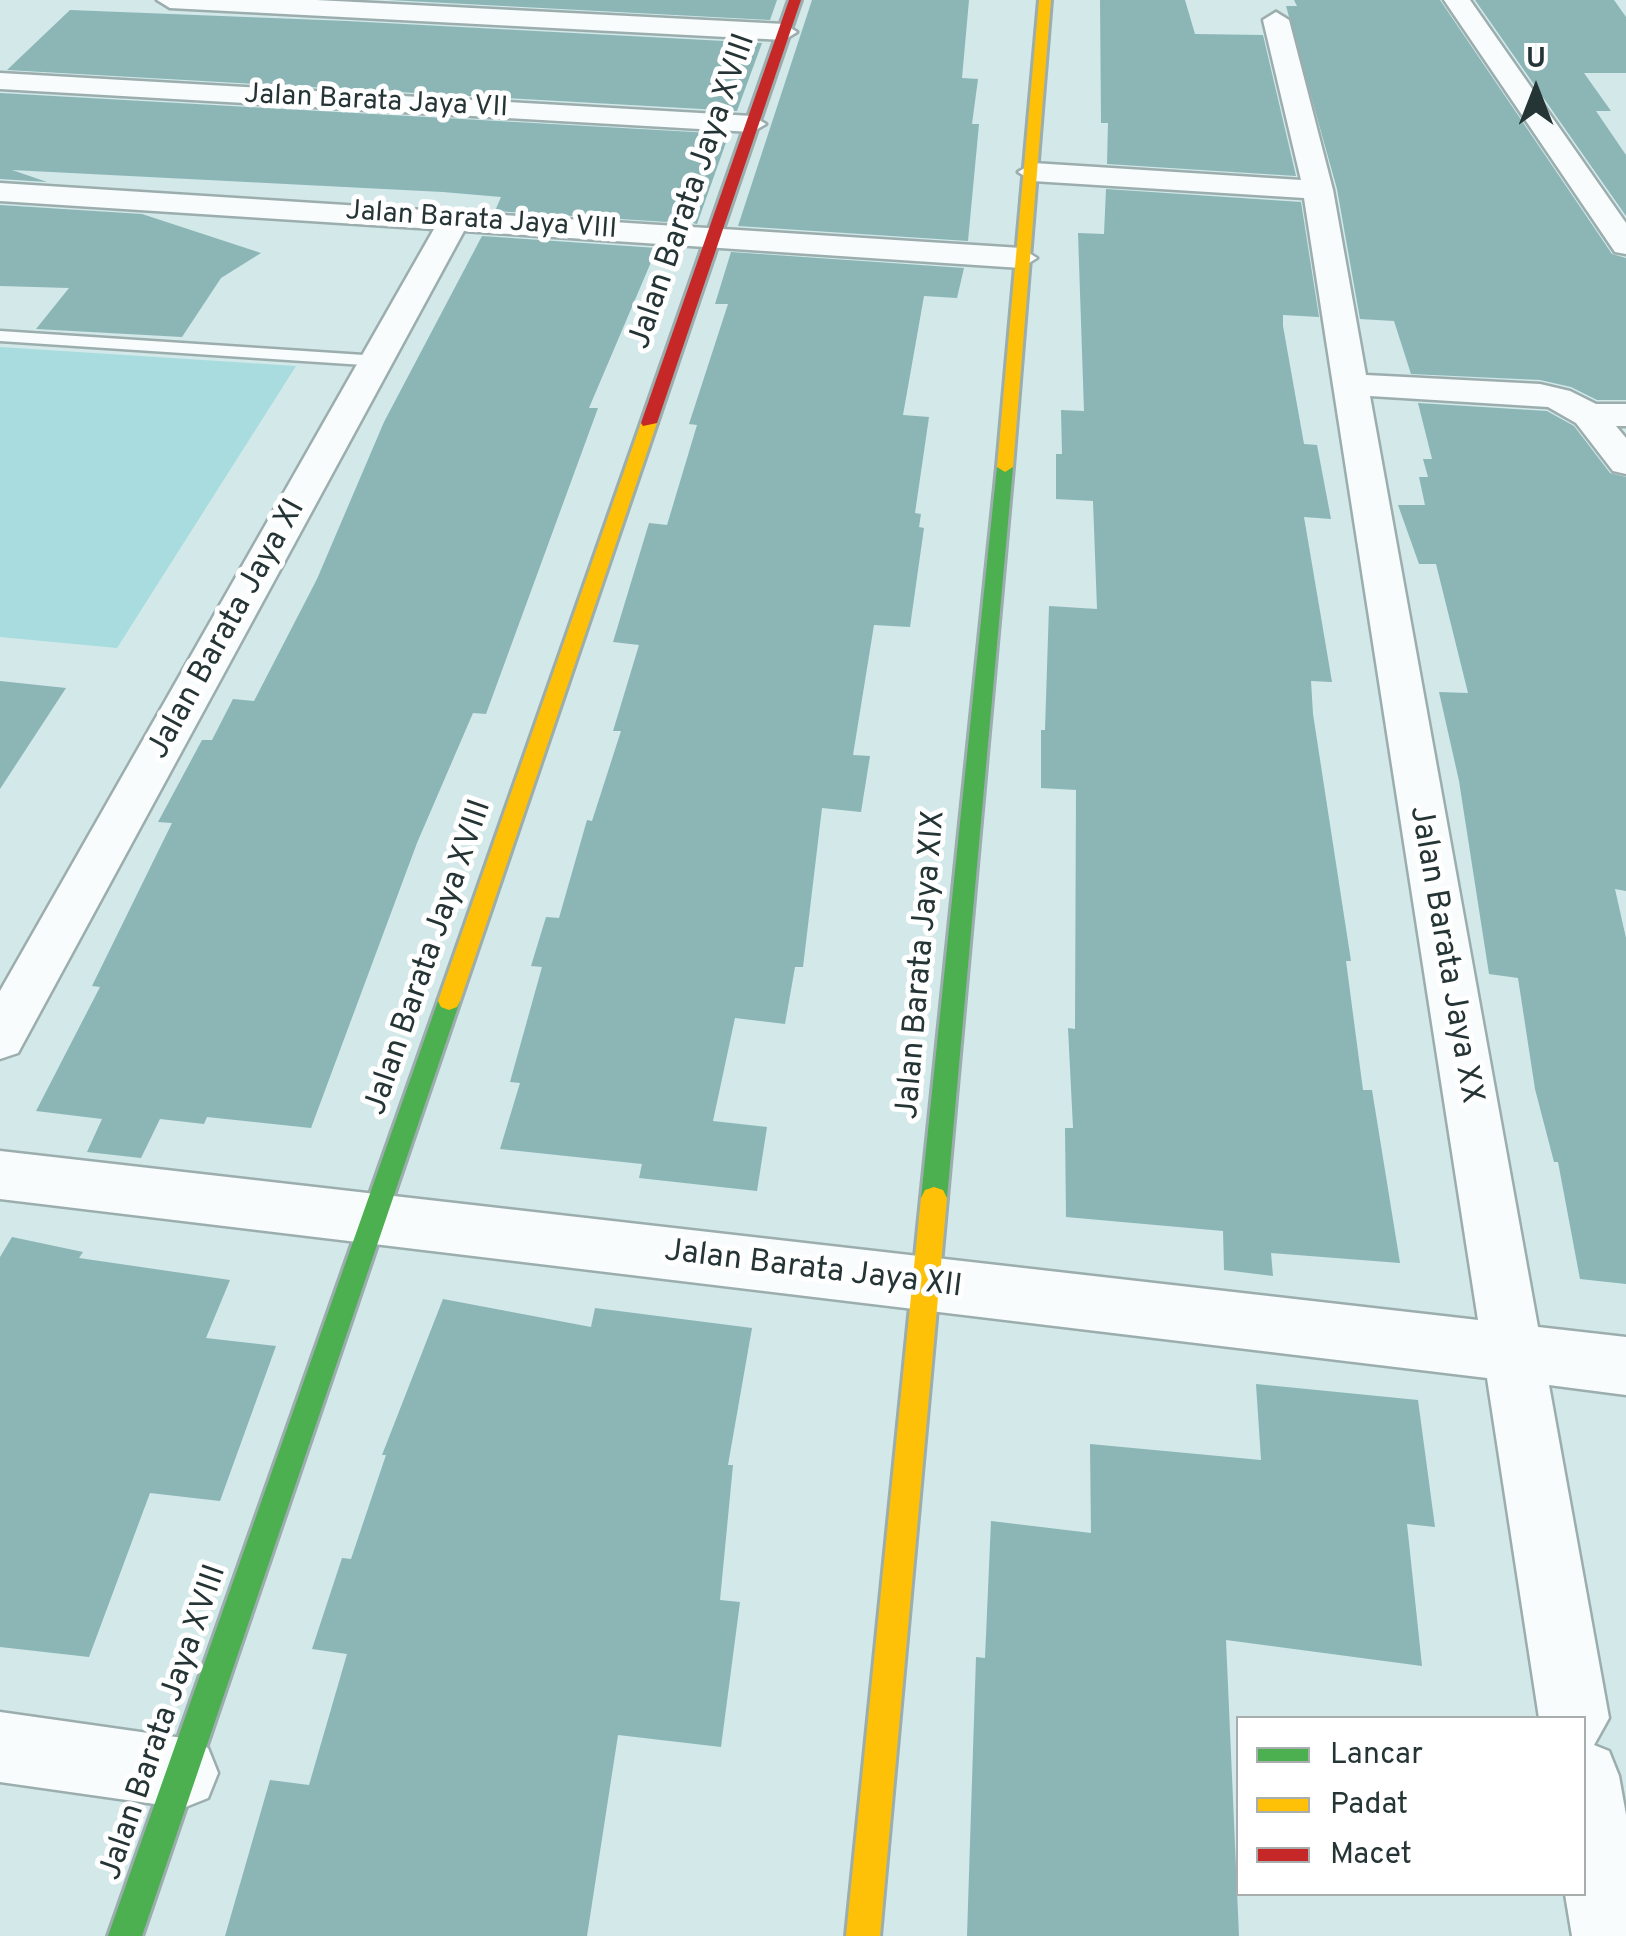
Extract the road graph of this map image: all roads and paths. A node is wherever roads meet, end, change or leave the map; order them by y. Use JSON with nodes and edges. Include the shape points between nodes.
{"nodes":[{"id":1,"x":170,"y":0,"type":"edge"},
{"id":2,"x":795,"y":0,"type":"edge"},
{"id":3,"x":1045,"y":0,"type":"edge"},
{"id":4,"x":1458,"y":0,"type":"edge"},
{"id":5,"x":1276,"y":20,"type":"dead end"},
{"id":6,"x":784,"y":32,"type":"junction"},
{"id":7,"x":0,"y":81,"type":"edge"},
{"id":8,"x":752,"y":124,"type":"junction"},
{"id":9,"x":1033,"y":172,"type":"junction"},
{"id":10,"x":1318,"y":190,"type":"junction"},
{"id":11,"x":0,"y":192,"type":"edge"},
{"id":12,"x":454,"y":220,"type":"junction"},
{"id":13,"x":713,"y":238,"type":"junction"},
{"id":14,"x":1626,"y":245,"type":"edge"},
{"id":15,"x":1021,"y":258,"type":"junction"},
{"id":16,"x":6,"y":337,"type":"edge"},
{"id":17,"x":0,"y":353,"type":"edge"},
{"id":18,"x":378,"y":361,"type":"junction"},
{"id":19,"x":1348,"y":384,"type":"junction"},
{"id":20,"x":1589,"y":415,"type":"junction"},
{"id":21,"x":1626,"y":415,"type":"edge"},
{"id":22,"x":1626,"y":464,"type":"edge"},
{"id":23,"x":0,"y":1038,"type":"edge"},
{"id":24,"x":0,"y":1175,"type":"edge"},
{"id":25,"x":374,"y":1219,"type":"junction"},
{"id":26,"x":926,"y":1285,"type":"junction"},
{"id":27,"x":1515,"y":1354,"type":"junction"},
{"id":28,"x":1626,"y":1366,"type":"edge"},
{"id":29,"x":1574,"y":1716,"type":"edge"},
{"id":30,"x":0,"y":1747,"type":"edge"},
{"id":31,"x":183,"y":1772,"type":"junction"},
{"id":32,"x":1586,"y":1788,"type":"edge"},
{"id":33,"x":125,"y":1936,"type":"edge"},
{"id":34,"x":863,"y":1936,"type":"edge"},
{"id":35,"x":1610,"y":1936,"type":"edge"}],
"edges":[{"from":1,"to":6,"type":"street"},
{"from":2,"to":6,"type":"street","name":"Jalan Barata Jaya XVIII"},
{"from":3,"to":9,"type":"street","name":"Jalan Barata Jaya XIX"},
{"from":4,"to":14,"type":"street"},
{"from":5,"to":10,"type":"street","name":"Jalan Barata Jaya XX"},
{"from":6,"to":8,"type":"street","name":"Jalan Barata Jaya XVIII"},
{"from":7,"to":8,"type":"street","name":"Jalan Barata Jaya VII"},
{"from":8,"to":13,"type":"street","name":"Jalan Barata Jaya XVIII"},
{"from":9,"to":10,"type":"street"},
{"from":9,"to":15,"type":"street","name":"Jalan Barata Jaya XIX"},
{"from":10,"to":19,"type":"street","name":"Jalan Barata Jaya XX"},
{"from":11,"to":12,"type":"street","name":"Jalan Barata Jaya VIII"},
{"from":12,"to":13,"type":"street","name":"Jalan Barata Jaya VIII"},
{"from":12,"to":18,"type":"street","name":"Jalan Barata Jaya XI"},
{"from":13,"to":15,"type":"street","name":"Jalan Barata Jaya VIII"},
{"from":13,"to":25,"type":"street","name":"Jalan Barata Jaya XVIII"},
{"from":15,"to":26,"type":"street","name":"Jalan Barata Jaya XIX"},
{"from":16,"to":17,"type":"lane"},
{"from":16,"to":18,"type":"lane"},
{"from":18,"to":23,"type":"street","name":"Jalan Barata Jaya XI"},
{"from":19,"to":20,"type":"street","via":[[1540,395]]},
{"from":19,"to":27,"type":"street","name":"Jalan Barata Jaya XX"},
{"from":20,"to":21,"type":"street"},
{"from":20,"to":22,"type":"street"},
{"from":24,"to":25,"type":"street","name":"Jalan Barata Jaya XII"},
{"from":25,"to":26,"type":"street","name":"Jalan Barata Jaya XII"},
{"from":25,"to":31,"type":"street","name":"Jalan Barata Jaya XVIII"},
{"from":26,"to":27,"type":"street","name":"Jalan Barata Jaya XII"},
{"from":26,"to":34,"type":"street","name":"Jalan Barata Jaya XIX"},
{"from":27,"to":28,"type":"street","name":"Jalan Barata Jaya XII"},
{"from":27,"to":29,"type":"street","name":"Jalan Barata Jaya XX"},
{"from":30,"to":31,"type":"street"},
{"from":31,"to":33,"type":"street","name":"Jalan Barata Jaya XVIII"},
{"from":32,"to":35,"type":"street"}]}
